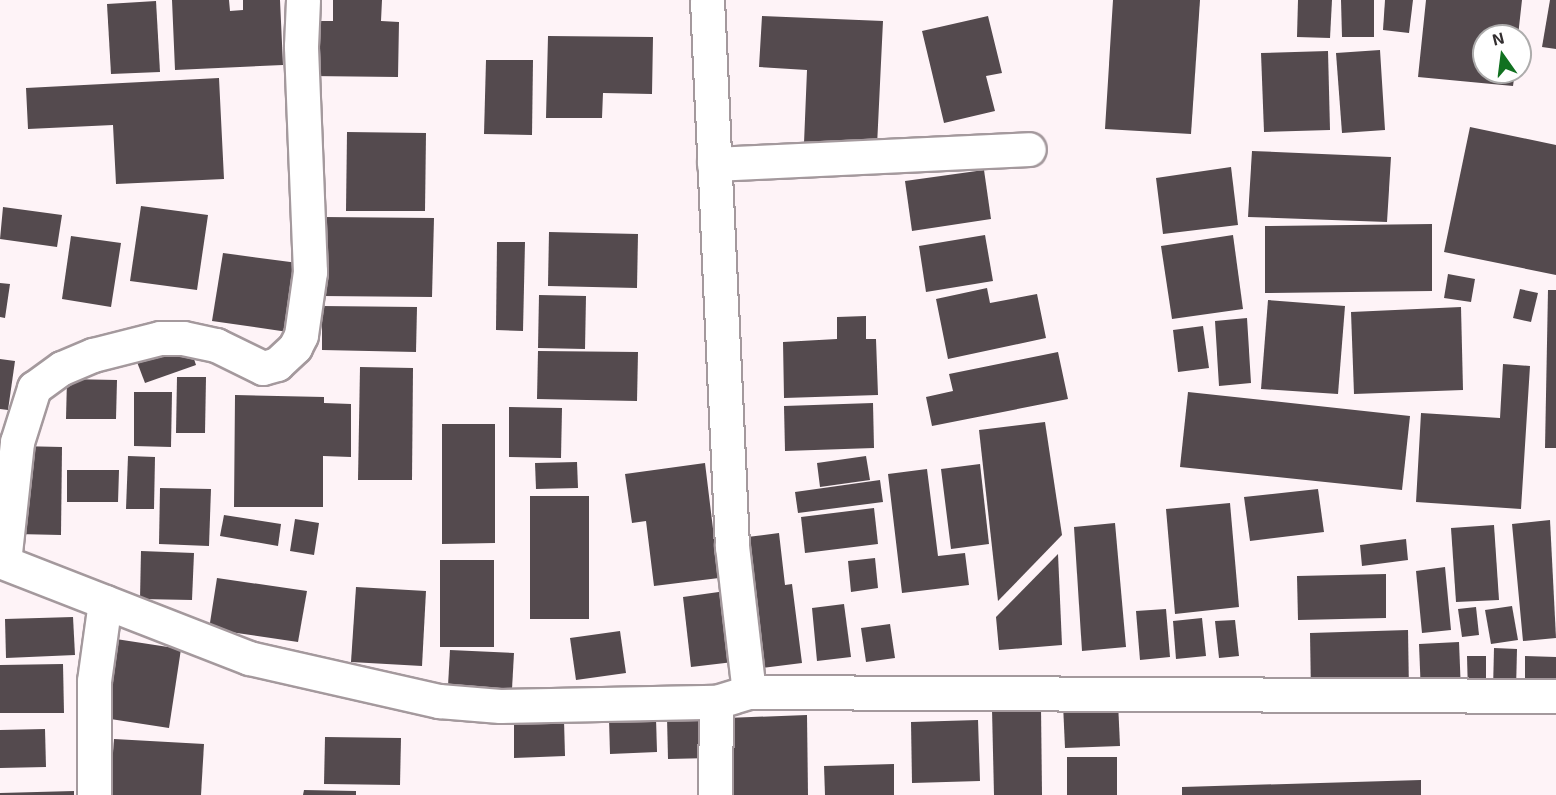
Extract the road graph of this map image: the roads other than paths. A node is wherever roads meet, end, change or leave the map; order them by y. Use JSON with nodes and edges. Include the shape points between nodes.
{"nodes":[{"id":1,"x":303,"y":0,"type":"edge"},
{"id":2,"x":707,"y":0,"type":"edge"},
{"id":3,"x":1029,"y":149,"type":"dead end"},
{"id":4,"x":714,"y":164,"type":"junction"},
{"id":5,"x":2,"y":562,"type":"edge"},
{"id":6,"x":105,"y":602,"type":"junction"},
{"id":7,"x":749,"y":692,"type":"junction"},
{"id":8,"x":1556,"y":696,"type":"edge"},
{"id":9,"x":716,"y":702,"type":"junction"},
{"id":10,"x":94,"y":795,"type":"edge"},
{"id":11,"x":715,"y":795,"type":"edge"}],
"edges":[{"from":1,"to":5,"type":"street","via":[[301,46],[310,272],[301,335],[295,347],[277,364],[263,368],[216,345],[160,338],[93,355],[62,368],[34,388],[16,442]]},
{"from":2,"to":4,"type":"street"},
{"from":3,"to":4,"type":"street"},
{"from":4,"to":7,"type":"street","via":[[732,546]]},
{"from":5,"to":6,"type":"street"},
{"from":6,"to":9,"type":"street","via":[[249,658],[439,701],[500,706]]},
{"from":6,"to":10,"type":"street","via":[[94,681]]},
{"from":7,"to":8,"type":"street"},
{"from":7,"to":9,"type":"street"},
{"from":9,"to":11,"type":"street"}]}
